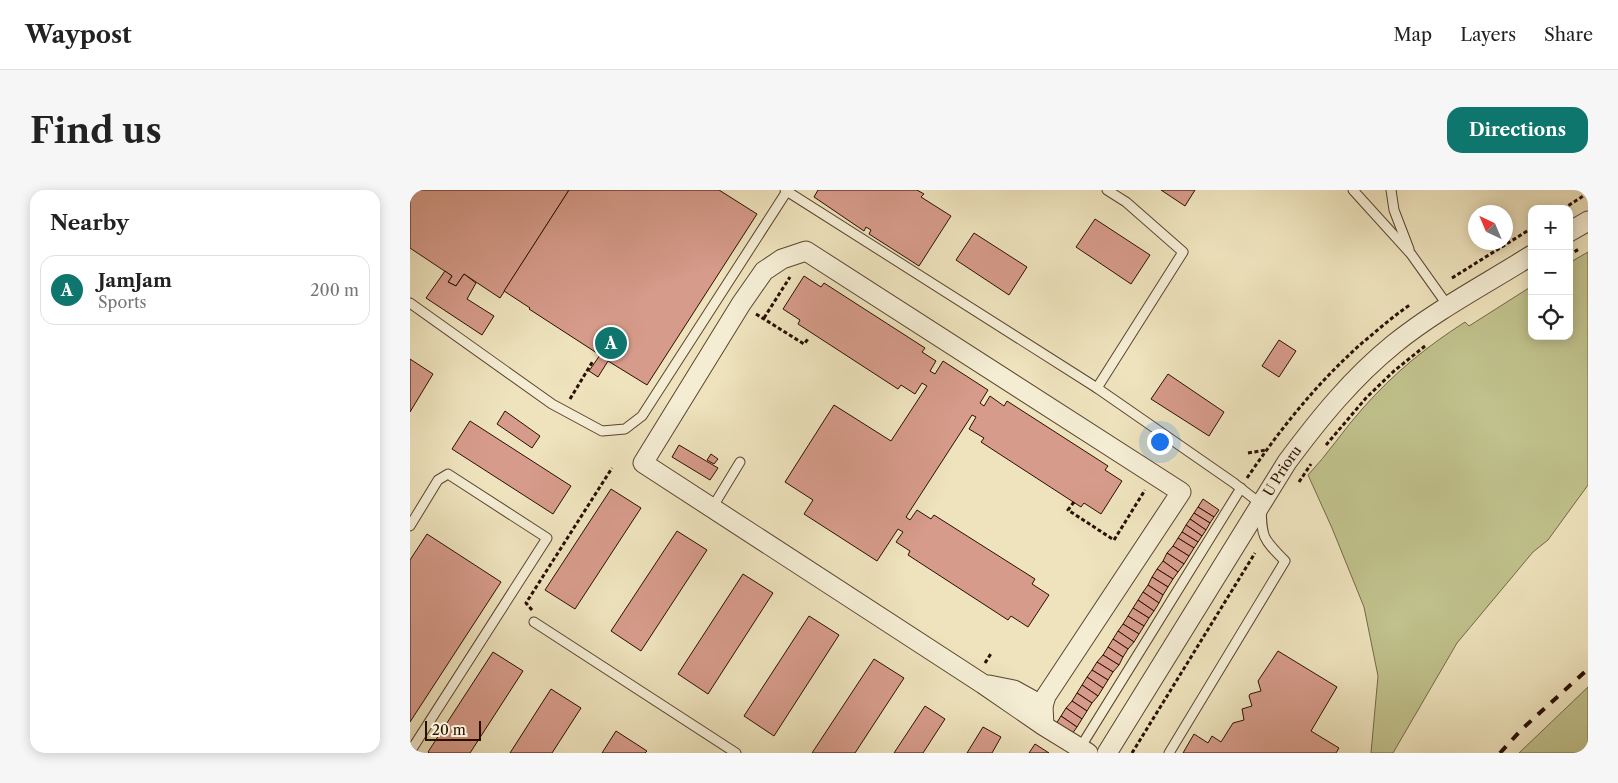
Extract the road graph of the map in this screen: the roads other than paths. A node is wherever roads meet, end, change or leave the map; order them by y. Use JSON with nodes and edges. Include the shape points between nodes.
{"nodes":[{"id":1,"x":1107,"y":190,"type":"edge"},
{"id":2,"x":1353,"y":190,"type":"edge"},
{"id":3,"x":1391,"y":190,"type":"edge"},
{"id":4,"x":786,"y":191,"type":"edge"},
{"id":5,"x":1588,"y":221,"type":"edge"},
{"id":6,"x":1573,"y":230,"type":"edge"},
{"id":7,"x":1411,"y":254,"type":"junction"},
{"id":8,"x":1528,"y":258,"type":"edge"},
{"id":9,"x":410,"y":303,"type":"edge"},
{"id":10,"x":1449,"y":306,"type":"junction"},
{"id":11,"x":1096,"y":388,"type":"junction"},
{"id":12,"x":740,"y":462,"type":"dead end"},
{"id":13,"x":1241,"y":488,"type":"junction"},
{"id":14,"x":1261,"y":504,"type":"junction"},
{"id":15,"x":712,"y":508,"type":"junction"},
{"id":16,"x":410,"y":526,"type":"edge"},
{"id":17,"x":534,"y":622,"type":"road end"},
{"id":18,"x":983,"y":684,"type":"junction"},
{"id":19,"x":1043,"y":706,"type":"junction"},
{"id":20,"x":1044,"y":726,"type":"junction"},
{"id":21,"x":1084,"y":750,"type":"edge"},
{"id":22,"x":410,"y":752,"type":"edge"},
{"id":23,"x":736,"y":753,"type":"edge"},
{"id":24,"x":1107,"y":753,"type":"edge"},
{"id":25,"x":1169,"y":753,"type":"edge"}],
"edges":[{"from":1,"to":11,"type":"lane","via":[[1126,202],[1182,252]]},
{"from":2,"to":7,"type":"lane"},
{"from":3,"to":7,"type":"lane","via":[[1394,210]]},
{"from":4,"to":9,"type":"lane","via":[[642,416],[625,429],[602,431],[552,404]]},
{"from":4,"to":11,"type":"lane"},
{"from":5,"to":6,"type":"street"},
{"from":7,"to":10,"type":"lane"},
{"from":8,"to":10,"type":"street","name":"U Prioru"},
{"from":10,"to":14,"type":"street","name":"U Prioru","via":[[1395,343],[1357,376],[1286,462]]},
{"from":11,"to":13,"type":"lane"},
{"from":12,"to":15,"type":"lane"},
{"from":13,"to":14,"type":"lane"},
{"from":13,"to":21,"type":"lane"},
{"from":14,"to":24,"type":"street","name":"U Prioru"},
{"from":14,"to":25,"type":"lane","via":[[1262,532],[1268,544],[1285,561]]},
{"from":15,"to":18,"type":"street"},
{"from":15,"to":19,"type":"street","via":[[643,463],[764,271],[782,259],[806,251],[1182,492],[1046,696]]},
{"from":16,"to":22,"type":"lane","via":[[438,480],[448,474],[547,538]]},
{"from":17,"to":23,"type":"lane"},
{"from":18,"to":19,"type":"street","via":[[1014,690]]},
{"from":18,"to":20,"type":"street"},
{"from":19,"to":20,"type":"street"},
{"from":20,"to":21,"type":"street"}]}
